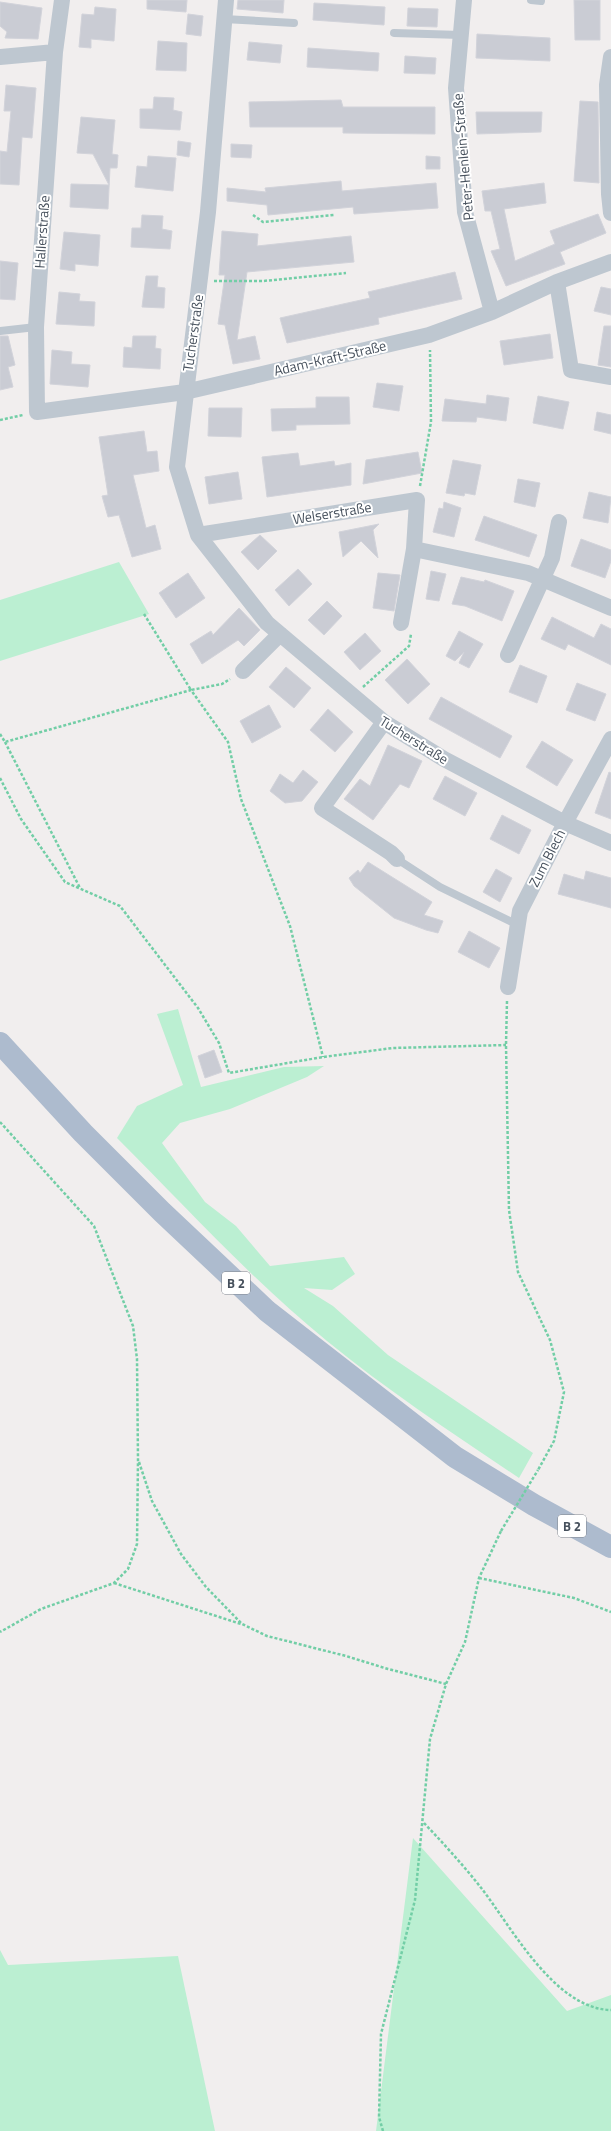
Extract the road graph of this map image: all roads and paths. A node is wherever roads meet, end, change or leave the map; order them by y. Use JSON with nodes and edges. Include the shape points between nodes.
{"nodes":[{"id":1,"x":62,"y":0,"type":"edge"},
{"id":2,"x":226,"y":0,"type":"edge"},
{"id":3,"x":464,"y":0,"type":"edge"},
{"id":4,"x":531,"y":0,"type":"edge"},
{"id":5,"x":541,"y":1,"type":"dead end"},
{"id":6,"x":224,"y":19,"type":"junction"},
{"id":7,"x":294,"y":24,"type":"dead end"},
{"id":8,"x":394,"y":33,"type":"dead end"},
{"id":9,"x":461,"y":35,"type":"junction"},
{"id":10,"x":55,"y":52,"type":"junction"},
{"id":11,"x":0,"y":57,"type":"edge"},
{"id":12,"x":611,"y":57,"type":"edge"},
{"id":13,"x":609,"y":116,"type":"edge"},
{"id":14,"x":611,"y":212,"type":"edge"},
{"id":15,"x":253,"y":215,"type":"dead end"},
{"id":16,"x":334,"y":215,"type":"dead end"},
{"id":17,"x":611,"y":262,"type":"edge"},
{"id":18,"x":346,"y":273,"type":"dead end"},
{"id":19,"x":557,"y":282,"type":"junction"},
{"id":20,"x":200,"y":283,"type":"junction"},
{"id":21,"x":492,"y":312,"type":"junction"},
{"id":22,"x":36,"y":327,"type":"junction"},
{"id":23,"x":0,"y":330,"type":"edge"},
{"id":24,"x":429,"y":335,"type":"junction"},
{"id":25,"x":611,"y":377,"type":"edge"},
{"id":26,"x":185,"y":392,"type":"junction"},
{"id":27,"x":37,"y":412,"type":"junction"},
{"id":28,"x":0,"y":420,"type":"edge"},
{"id":29,"x":418,"y":500,"type":"junction"},
{"id":30,"x":559,"y":522,"type":"dead end"},
{"id":31,"x":198,"y":535,"type":"junction"},
{"id":32,"x":414,"y":549,"type":"junction"},
{"id":33,"x":542,"y":580,"type":"junction"},
{"id":34,"x":611,"y":608,"type":"edge"},
{"id":35,"x":144,"y":614,"type":"dead end"},
{"id":36,"x":401,"y":623,"type":"dead end"},
{"id":37,"x":280,"y":634,"type":"junction"},
{"id":38,"x":508,"y":655,"type":"dead end"},
{"id":39,"x":243,"y":671,"type":"joint"},
{"id":40,"x":191,"y":690,"type":"junction"},
{"id":41,"x":384,"y":722,"type":"junction"},
{"id":42,"x":0,"y":734,"type":"edge"},
{"id":43,"x":611,"y":739,"type":"edge"},
{"id":44,"x":5,"y":742,"type":"junction"},
{"id":45,"x":0,"y":778,"type":"edge"},
{"id":46,"x":565,"y":824,"type":"junction"},
{"id":47,"x":611,"y":843,"type":"edge"},
{"id":48,"x":397,"y":859,"type":"joint"},
{"id":49,"x":80,"y":888,"type":"junction"},
{"id":50,"x":518,"y":925,"type":"junction"},
{"id":51,"x":508,"y":986,"type":"joint"},
{"id":52,"x":0,"y":1043,"type":"edge"},
{"id":53,"x":506,"y":1045,"type":"junction"},
{"id":54,"x":323,"y":1057,"type":"junction"},
{"id":55,"x":0,"y":1122,"type":"edge"},
{"id":56,"x":138,"y":1460,"type":"junction"},
{"id":57,"x":611,"y":1547,"type":"edge"},
{"id":58,"x":479,"y":1578,"type":"junction"},
{"id":59,"x":114,"y":1583,"type":"junction"},
{"id":60,"x":611,"y":1612,"type":"edge"},
{"id":61,"x":242,"y":1624,"type":"junction"},
{"id":62,"x":0,"y":1632,"type":"edge"},
{"id":63,"x":446,"y":1684,"type":"junction"},
{"id":64,"x":424,"y":1822,"type":"junction"},
{"id":65,"x":611,"y":2010,"type":"edge"},
{"id":66,"x":383,"y":2131,"type":"edge"}],
"edges":[{"from":1,"to":10,"type":"street","name":"Hallerstraße"},
{"from":2,"to":6,"type":"street","name":"Tucherstraße"},
{"from":3,"to":9,"type":"street","name":"Peter-Henlein-Straße"},
{"from":4,"to":5,"type":"lane"},
{"from":6,"to":7,"type":"lane"},
{"from":6,"to":20,"type":"street","name":"Tucherstraße","via":[[213,167]]},
{"from":8,"to":9,"type":"lane"},
{"from":9,"to":21,"type":"street","name":"Peter-Henlein-Straße","via":[[456,88],[465,212]]},
{"from":10,"to":11,"type":"street"},
{"from":10,"to":22,"type":"street","name":"Hallerstraße"},
{"from":12,"to":13,"type":"street","via":[[607,84]]},
{"from":13,"to":14,"type":"street"},
{"from":15,"to":16,"type":"path","via":[[263,222]]},
{"from":17,"to":19,"type":"street","name":"Adam-Kraft-Straße"},
{"from":18,"to":20,"type":"path","via":[[263,281]]},
{"from":19,"to":21,"type":"street","name":"Adam-Kraft-Straße"},
{"from":19,"to":25,"type":"street","via":[[571,370]]},
{"from":20,"to":26,"type":"street","name":"Tucherstraße"},
{"from":21,"to":24,"type":"street","name":"Adam-Kraft-Straße"},
{"from":22,"to":23,"type":"lane"},
{"from":22,"to":27,"type":"street","name":"Hallerstraße"},
{"from":24,"to":26,"type":"street","name":"Adam-Kraft-Straße"},
{"from":24,"to":29,"type":"path","via":[[431,422]]},
{"from":26,"to":27,"type":"street","name":"Adam-Kraft-Straße"},
{"from":26,"to":31,"type":"street","name":"Tucherstraße","via":[[177,467]]},
{"from":27,"to":28,"type":"path"},
{"from":29,"to":31,"type":"street","name":"Welserstraße"},
{"from":29,"to":32,"type":"street"},
{"from":30,"to":33,"type":"street","via":[[552,558]]},
{"from":31,"to":37,"type":"street","name":"Tucherstraße","via":[[267,623]]},
{"from":32,"to":33,"type":"street","via":[[528,573]]},
{"from":32,"to":36,"type":"street"},
{"from":33,"to":34,"type":"street"},
{"from":33,"to":38,"type":"street"},
{"from":35,"to":40,"type":"path"},
{"from":37,"to":39,"type":"street"},
{"from":37,"to":41,"type":"street","name":"Tucherstraße"},
{"from":39,"to":40,"type":"path","via":[[222,684]]},
{"from":40,"to":44,"type":"path"},
{"from":40,"to":54,"type":"path","via":[[228,742],[241,799],[290,926]]},
{"from":41,"to":46,"type":"street","name":"Tucherstraße","via":[[444,759]]},
{"from":41,"to":48,"type":"street","via":[[322,808]]},
{"from":42,"to":44,"type":"path"},
{"from":43,"to":46,"type":"street","name":"Zum Blech"},
{"from":44,"to":49,"type":"path"},
{"from":45,"to":49,"type":"path","via":[[21,819],[65,882]]},
{"from":46,"to":47,"type":"street","name":"Tucherstraße"},
{"from":46,"to":50,"type":"street","name":"Zum Blech","via":[[520,911]]},
{"from":48,"to":50,"type":"lane","via":[[440,887]]},
{"from":49,"to":54,"type":"path","via":[[120,906],[198,1008],[219,1043],[229,1073]]},
{"from":50,"to":51,"type":"street","name":"Zum Blech"},
{"from":51,"to":53,"type":"path"},
{"from":52,"to":57,"type":"main road","number":"B 2","via":[[156,1207],[267,1311],[455,1456],[534,1505]]},
{"from":53,"to":54,"type":"path","via":[[393,1048]]},
{"from":53,"to":58,"type":"path","bridge":true,"via":[[509,1210],[518,1272],[550,1340],[564,1392],[554,1441],[501,1531]]},
{"from":55,"to":56,"type":"path","via":[[94,1226],[133,1326],[137,1359]]},
{"from":56,"to":59,"type":"path","via":[[137,1544],[128,1569]]},
{"from":56,"to":61,"type":"path","via":[[152,1501],[182,1554],[206,1587]]},
{"from":58,"to":60,"type":"path","via":[[574,1598]]},
{"from":58,"to":63,"type":"path","via":[[465,1642]]},
{"from":59,"to":61,"type":"path"},
{"from":59,"to":62,"type":"path","via":[[41,1609]]},
{"from":61,"to":63,"type":"path","via":[[267,1636]]},
{"from":63,"to":64,"type":"path","via":[[430,1739]]},
{"from":64,"to":65,"type":"path","via":[[469,1872],[540,1969],[562,1989],[583,2002]]},
{"from":64,"to":66,"type":"path","via":[[415,1900],[381,2034],[379,2117]]}]}
